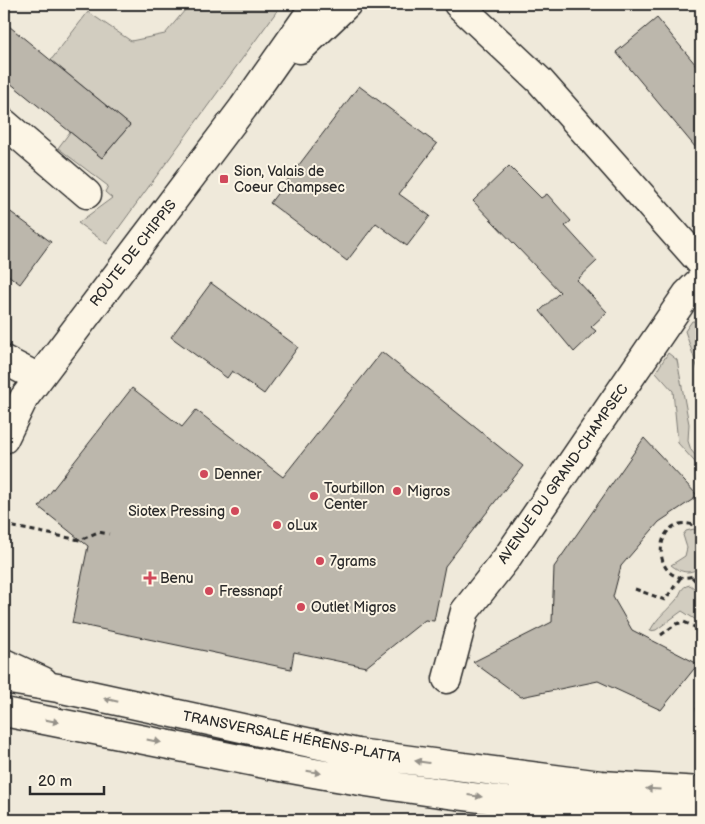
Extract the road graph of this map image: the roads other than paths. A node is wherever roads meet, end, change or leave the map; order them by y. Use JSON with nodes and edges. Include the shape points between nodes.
{"nodes":[{"id":1,"x":316,"y":4,"type":"edge"},
{"id":2,"x":347,"y":4,"type":"edge"},
{"id":3,"x":458,"y":4,"type":"edge"},
{"id":4,"x":244,"y":108,"type":"junction"},
{"id":5,"x":4,"y":123,"type":"edge"},
{"id":6,"x":87,"y":194,"type":"dead end"},
{"id":7,"x":701,"y":263,"type":"edge"},
{"id":8,"x":701,"y":280,"type":"edge"},
{"id":9,"x":4,"y":360,"type":"edge"},
{"id":10,"x":31,"y":388,"type":"junction"},
{"id":11,"x":4,"y":416,"type":"edge"},
{"id":12,"x":4,"y":439,"type":"edge"},
{"id":13,"x":4,"y":664,"type":"edge"},
{"id":14,"x":4,"y":679,"type":"edge"},
{"id":15,"x":447,"y":679,"type":"dead end"},
{"id":16,"x":58,"y":688,"type":"junction"},
{"id":17,"x":4,"y":712,"type":"edge"},
{"id":18,"x":701,"y":791,"type":"edge"},
{"id":19,"x":701,"y":815,"type":"edge"}],
"edges":[{"from":1,"to":4,"type":"street","name":"ROUTE DE CHIPPIS"},
{"from":2,"to":4,"type":"street","name":"ROUTE DE CHIPPIS"},
{"from":3,"to":7,"type":"street","via":[[540,81]]},
{"from":4,"to":10,"type":"street","name":"ROUTE DE CHIPPIS"},
{"from":5,"to":6,"type":"street"},
{"from":8,"to":15,"type":"street","name":"AVENUE DU GRAND-CHAMPSEC","via":[[687,294],[506,559],[465,611]]},
{"from":9,"to":10,"type":"street"},
{"from":10,"to":11,"type":"street","name":"ROUTE DE CHIPPIS"},
{"from":10,"to":12,"type":"street","name":"ROUTE DE CHIPPIS"},
{"from":13,"to":16,"type":"street"},
{"from":14,"to":16,"type":"street","name":"TRANSVERSALE HÉRENS-PLATTA"},
{"from":18,"to":16,"type":"street","name":"TRANSVERSALE HÉRENS-PLATTA","one_way":true,"via":[[601,785],[357,753]]},
{"from":17,"to":19,"type":"street","name":"TRANSVERSALE HÉRENS-PLATTA","one_way":true,"via":[[369,781],[519,802]]}]}
